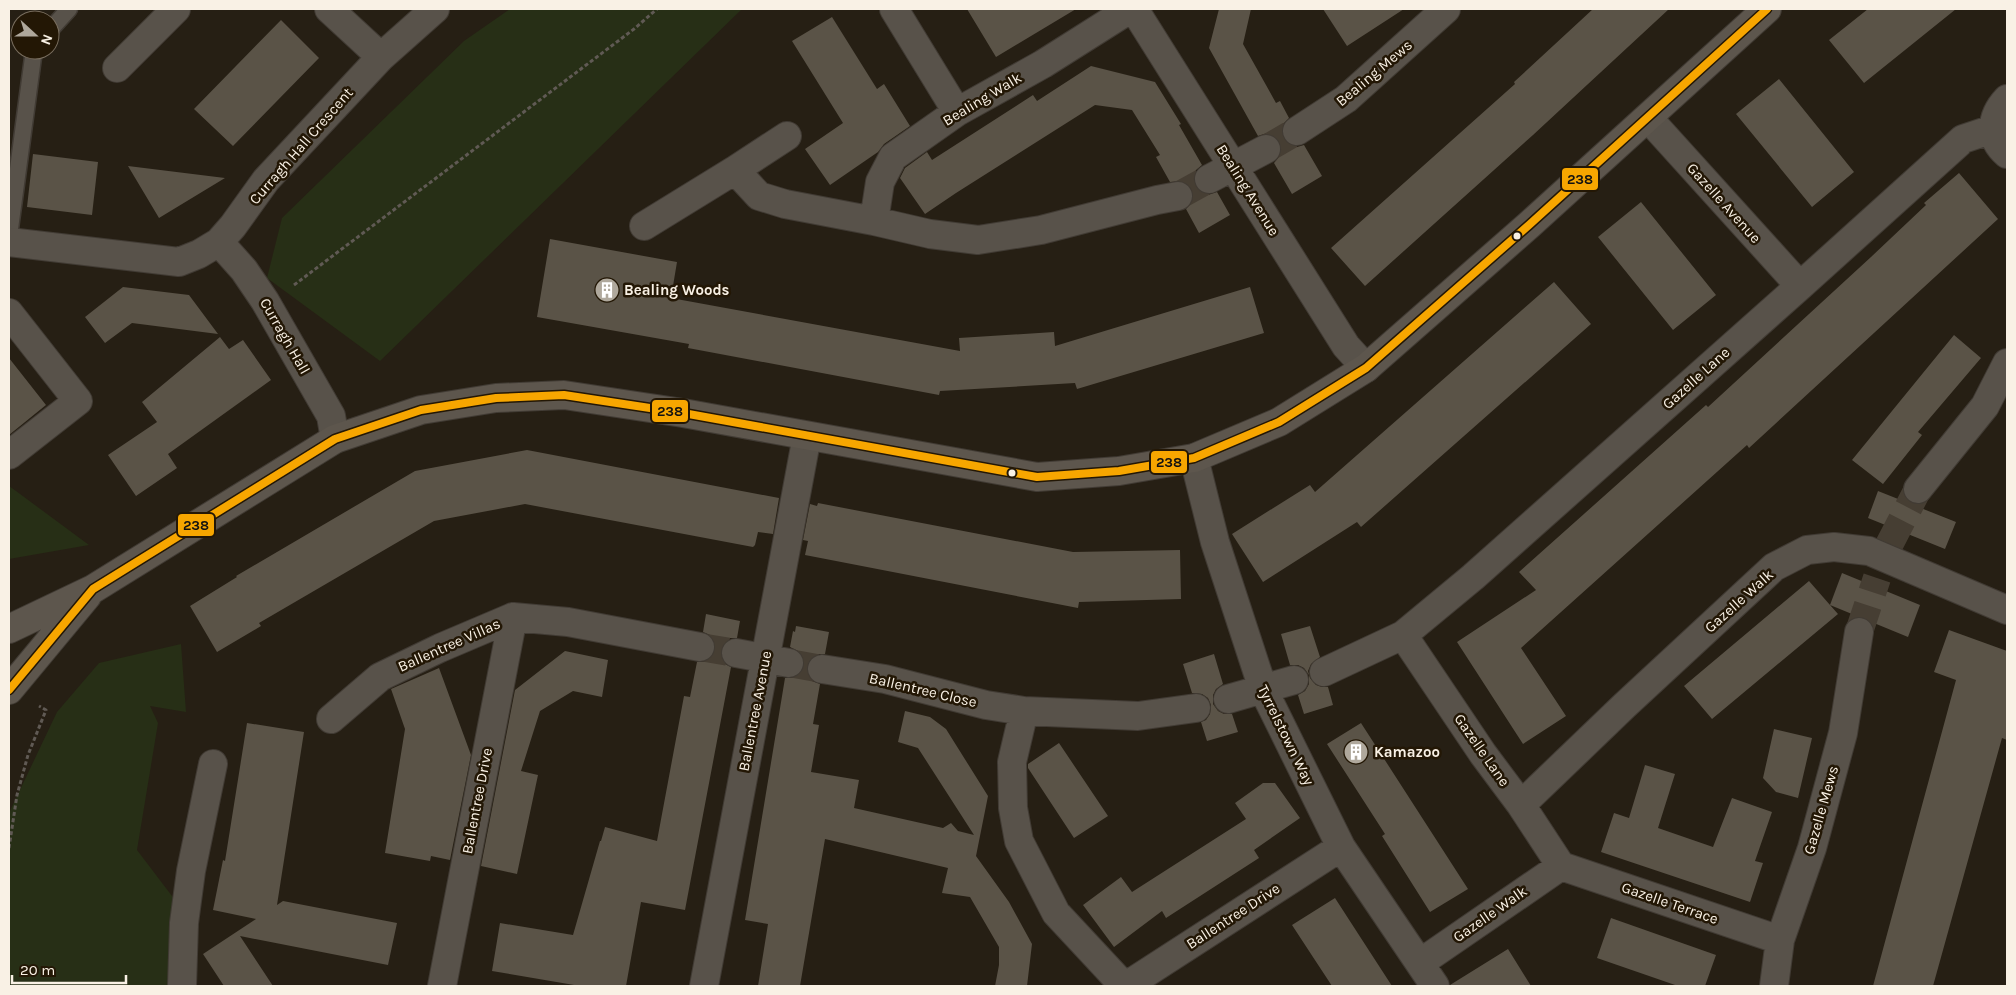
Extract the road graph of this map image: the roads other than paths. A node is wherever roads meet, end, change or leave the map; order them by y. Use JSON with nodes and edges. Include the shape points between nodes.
{"nodes":[{"id":1,"x":69,"y":9,"type":"edge"},
{"id":2,"x":176,"y":9,"type":"edge"},
{"id":3,"x":330,"y":9,"type":"edge"},
{"id":4,"x":435,"y":9,"type":"edge"},
{"id":5,"x":894,"y":9,"type":"edge"},
{"id":6,"x":1130,"y":9,"type":"edge"},
{"id":7,"x":1134,"y":9,"type":"edge"},
{"id":8,"x":1767,"y":9,"type":"edge"},
{"id":9,"x":1430,"y":14,"type":"edge"},
{"id":10,"x":60,"y":19,"type":"edge"},
{"id":11,"x":381,"y":57,"type":"junction"},
{"id":12,"x":33,"y":60,"type":"edge"},
{"id":13,"x":117,"y":68,"type":"dead end"},
{"id":14,"x":2007,"y":99,"type":"edge"},
{"id":15,"x":956,"y":112,"type":"junction"},
{"id":16,"x":1648,"y":118,"type":"junction"},
{"id":17,"x":1993,"y":129,"type":"junction"},
{"id":18,"x":1297,"y":131,"type":"tunnel mouth"},
{"id":19,"x":787,"y":136,"type":"dead end"},
{"id":20,"x":1266,"y":149,"type":"tunnel mouth"},
{"id":21,"x":2007,"y":154,"type":"edge"},
{"id":22,"x":735,"y":170,"type":"junction"},
{"id":23,"x":1221,"y":172,"type":"junction"},
{"id":24,"x":1178,"y":196,"type":"tunnel mouth"},
{"id":25,"x":874,"y":220,"type":"junction"},
{"id":26,"x":644,"y":226,"type":"dead end"},
{"id":27,"x":9,"y":236,"type":"edge"},
{"id":28,"x":9,"y":242,"type":"edge"},
{"id":29,"x":219,"y":242,"type":"junction"},
{"id":30,"x":1800,"y":286,"type":"junction"},
{"id":31,"x":9,"y":313,"type":"edge"},
{"id":32,"x":2007,"y":363,"type":"edge"},
{"id":33,"x":1366,"y":368,"type":"junction"},
{"id":34,"x":807,"y":436,"type":"junction"},
{"id":35,"x":335,"y":439,"type":"junction"},
{"id":36,"x":9,"y":455,"type":"edge"},
{"id":37,"x":1194,"y":458,"type":"junction"},
{"id":38,"x":1918,"y":489,"type":"tunnel mouth"},
{"id":39,"x":93,"y":589,"type":"junction"},
{"id":40,"x":2007,"y":610,"type":"edge"},
{"id":41,"x":513,"y":617,"type":"junction"},
{"id":42,"x":9,"y":629,"type":"edge"},
{"id":43,"x":1859,"y":632,"type":"tunnel mouth"},
{"id":44,"x":1403,"y":635,"type":"junction"},
{"id":45,"x":700,"y":647,"type":"tunnel mouth"},
{"id":46,"x":736,"y":653,"type":"tunnel mouth"},
{"id":47,"x":778,"y":660,"type":"junction"},
{"id":48,"x":822,"y":669,"type":"tunnel mouth"},
{"id":49,"x":1324,"y":672,"type":"dead end"},
{"id":50,"x":1294,"y":680,"type":"dead end"},
{"id":51,"x":1263,"y":689,"type":"junction"},
{"id":52,"x":9,"y":690,"type":"edge"},
{"id":53,"x":1228,"y":699,"type":"dead end"},
{"id":54,"x":1196,"y":708,"type":"dead end"},
{"id":55,"x":1024,"y":711,"type":"junction"},
{"id":56,"x":332,"y":719,"type":"dead end"},
{"id":57,"x":213,"y":764,"type":"dead end"},
{"id":58,"x":1521,"y":805,"type":"junction"},
{"id":59,"x":1341,"y":846,"type":"junction"},
{"id":60,"x":1561,"y":866,"type":"junction"},
{"id":61,"x":1780,"y":940,"type":"junction"},
{"id":62,"x":1420,"y":963,"type":"junction"},
{"id":63,"x":182,"y":986,"type":"edge"},
{"id":64,"x":442,"y":986,"type":"edge"},
{"id":65,"x":704,"y":986,"type":"edge"},
{"id":66,"x":1125,"y":986,"type":"edge"},
{"id":67,"x":1435,"y":986,"type":"edge"},
{"id":68,"x":1774,"y":986,"type":"edge"}],
"edges":[{"from":1,"to":10,"type":"lane"},
{"from":2,"to":13,"type":"street"},
{"from":3,"to":11,"type":"street"},
{"from":4,"to":11,"type":"street","name":"Curragh Hall Crescent"},
{"from":5,"to":15,"type":"street"},
{"from":6,"to":15,"type":"street","name":"Bealing Walk","via":[[1042,64]]},
{"from":7,"to":23,"type":"street","name":"Bealing Avenue"},
{"from":8,"to":16,"type":"street"},
{"from":9,"to":18,"type":"street","name":"Bealing Mews","via":[[1346,99]]},
{"from":11,"to":29,"type":"street","name":"Curragh Hall Crescent","via":[[266,180]]},
{"from":12,"to":27,"type":"lane"},
{"from":14,"to":17,"type":"street","via":[[1999,107]]},
{"from":15,"to":25,"type":"street","name":"Bealing Walk","via":[[893,157],[880,182]]},
{"from":16,"to":30,"type":"street","name":"Gazelle Avenue"},
{"from":16,"to":33,"type":"street"},
{"from":17,"to":21,"type":"street","via":[[1995,140]]},
{"from":17,"to":30,"type":"street","name":"Gazelle Lane","via":[[1963,139]]},
{"from":19,"to":22,"type":"street"},
{"from":20,"to":23,"type":"street"},
{"from":22,"to":25,"type":"street","via":[[759,196],[785,204]]},
{"from":22,"to":26,"type":"street"},
{"from":23,"to":33,"type":"street","name":"Bealing Avenue","via":[[1346,346]]},
{"from":24,"to":25,"type":"street","via":[[1041,230],[978,240],[930,234]]},
{"from":28,"to":29,"type":"street","name":"Curragh Hall Crescent","via":[[179,262]]},
{"from":29,"to":35,"type":"street","name":"Curragh Hall","via":[[265,301],[331,416]]},
{"from":30,"to":44,"type":"street","name":"Gazelle Lane"},
{"from":31,"to":36,"type":"street","via":[[78,400]]},
{"from":32,"to":38,"type":"street","via":[[1985,406]]},
{"from":33,"to":37,"type":"street","via":[[1279,422]]},
{"from":34,"to":35,"type":"street","via":[[564,395],[496,398],[421,410]]},
{"from":34,"to":37,"type":"street","via":[[1037,478],[1119,471]]},
{"from":34,"to":47,"type":"street","name":"Ballentree Avenue"},
{"from":35,"to":39,"type":"street"},
{"from":37,"to":51,"type":"street","name":"Tyrrelstown Way","via":[[1215,542]]},
{"from":39,"to":42,"type":"street"},
{"from":39,"to":52,"type":"street"},
{"from":40,"to":58,"type":"street","name":"Gazelle Walk","via":[[1883,560],[1869,551],[1834,547],[1806,550],[1774,568]]},
{"from":41,"to":45,"type":"street","name":"Ballentree Villas","via":[[568,622]]},
{"from":41,"to":56,"type":"street","name":"Ballentree Villas","via":[[380,677]]},
{"from":41,"to":64,"type":"street","name":"Ballentree Drive"},
{"from":43,"to":61,"type":"street","name":"Gazelle Mews","via":[[1843,732],[1812,848]]},
{"from":44,"to":49,"type":"street","name":"Gazelle Lane"},
{"from":44,"to":58,"type":"street","name":"Gazelle Lane"},
{"from":46,"to":47,"type":"street"},
{"from":47,"to":65,"type":"street","name":"Ballentree Avenue"},
{"from":48,"to":55,"type":"street","name":"Ballentree Close","via":[[884,679],[986,705]]},
{"from":50,"to":51,"type":"street"},
{"from":51,"to":53,"type":"street"},
{"from":51,"to":59,"type":"street","name":"Tyrrelstown Way"},
{"from":54,"to":55,"type":"street","name":"Ballentree Close","via":[[1138,716]]},
{"from":55,"to":66,"type":"street","via":[[1012,762],[1013,808],[1019,841],[1056,913]]},
{"from":57,"to":63,"type":"street","via":[[190,879],[184,923]]},
{"from":58,"to":60,"type":"street","name":"Gazelle Lane"},
{"from":59,"to":62,"type":"street","name":"Tyrrelstown Way"},
{"from":59,"to":66,"type":"street","name":"Ballentree Drive"},
{"from":60,"to":61,"type":"street","name":"Gazelle Terrace"},
{"from":60,"to":62,"type":"street","name":"Gazelle Walk"},
{"from":61,"to":68,"type":"street","name":"Gazelle Mews"},
{"from":62,"to":67,"type":"street","name":"Tyrrelstown Way"}]}
